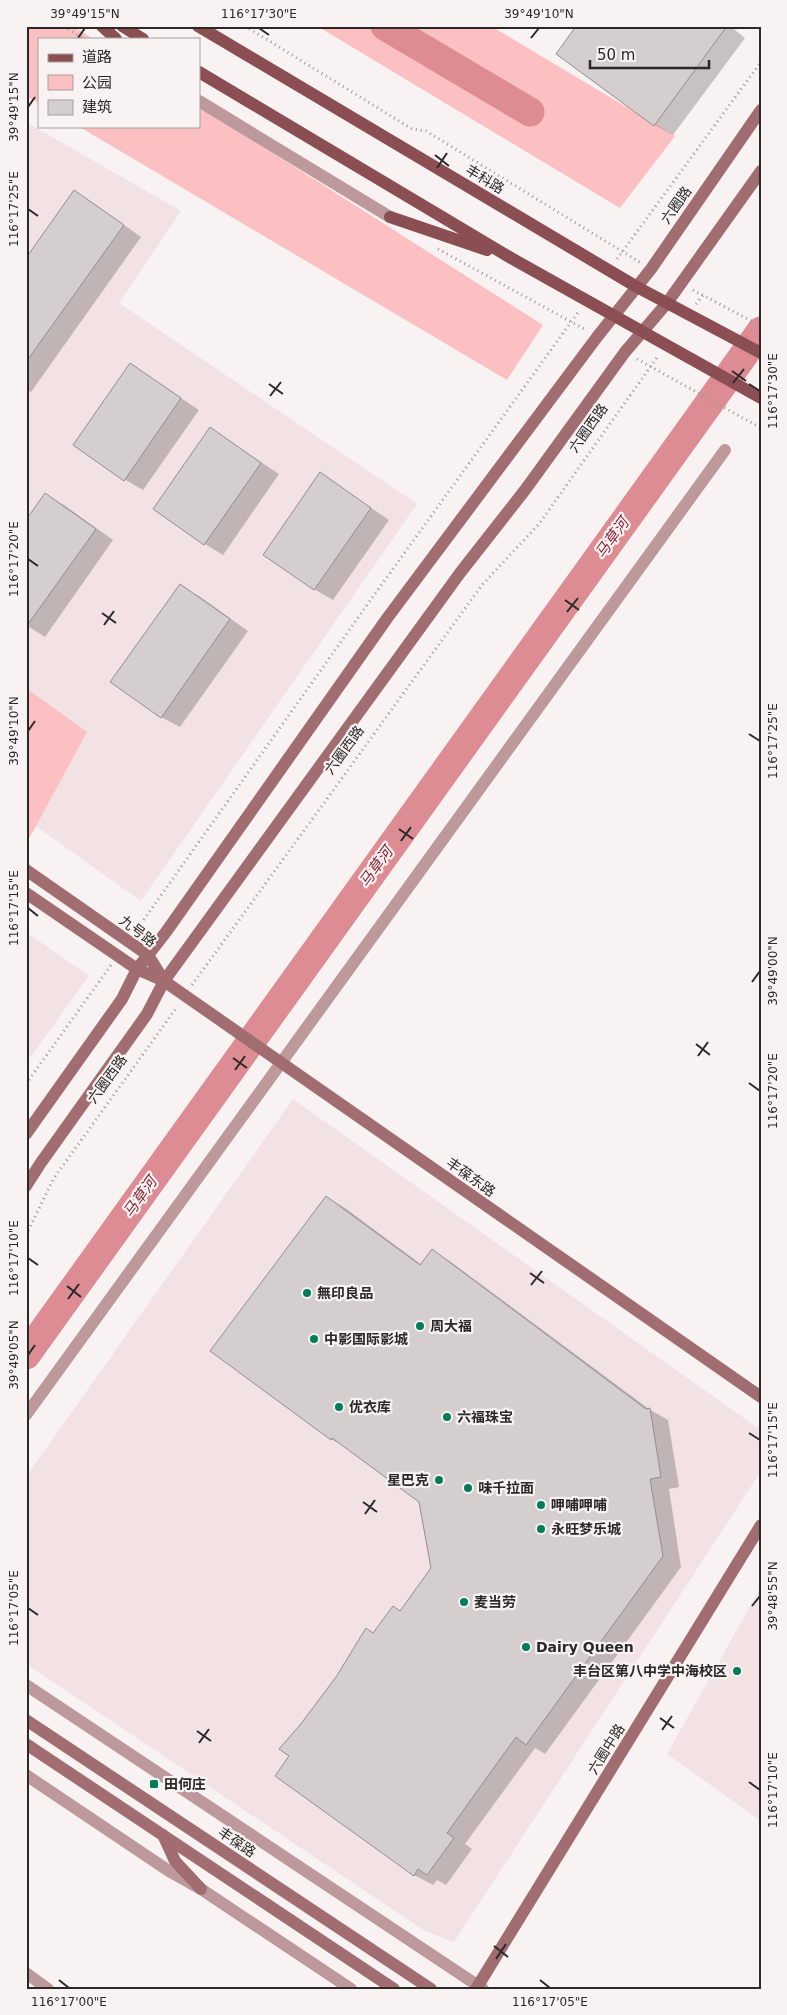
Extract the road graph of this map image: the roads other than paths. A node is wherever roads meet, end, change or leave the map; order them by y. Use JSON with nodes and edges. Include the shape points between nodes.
{"nodes":[{"id":1,"x":102,"y":26,"type":"edge"},
{"id":2,"x":122,"y":26,"type":"edge"},
{"id":3,"x":198,"y":26,"type":"edge"},
{"id":4,"x":115,"y":38,"type":"edge"},
{"id":5,"x":141,"y":38,"type":"edge"},
{"id":6,"x":200,"y":73,"type":"edge"},
{"id":7,"x":200,"y":102,"type":"edge"},
{"id":8,"x":761,"y":110,"type":"edge"},
{"id":9,"x":761,"y":172,"type":"edge"},
{"id":10,"x":390,"y":217,"type":"joint"},
{"id":11,"x":511,"y":258,"type":"junction"},
{"id":12,"x":637,"y":287,"type":"junction"},
{"id":13,"x":667,"y":303,"type":"junction"},
{"id":14,"x":614,"y":316,"type":"junction"},
{"id":15,"x":642,"y":332,"type":"junction"},
{"id":16,"x":761,"y":353,"type":"edge"},
{"id":17,"x":759,"y":397,"type":"edge"},
{"id":18,"x":725,"y":450,"type":"dead end"},
{"id":19,"x":26,"y":870,"type":"edge"},
{"id":20,"x":26,"y":893,"type":"edge"},
{"id":21,"x":148,"y":955,"type":"junction"},
{"id":22,"x":137,"y":968,"type":"junction"},
{"id":23,"x":164,"y":981,"type":"junction"},
{"id":24,"x":278,"y":1060,"type":"junction"},
{"id":25,"x":26,"y":1134,"type":"edge"},
{"id":26,"x":26,"y":1186,"type":"edge"},
{"id":27,"x":761,"y":1397,"type":"edge"},
{"id":28,"x":26,"y":1415,"type":"edge"},
{"id":29,"x":761,"y":1525,"type":"edge"},
{"id":30,"x":26,"y":1685,"type":"edge"},
{"id":31,"x":26,"y":1720,"type":"edge"},
{"id":32,"x":26,"y":1744,"type":"edge"},
{"id":33,"x":26,"y":1775,"type":"edge"},
{"id":34,"x":163,"y":1835,"type":"junction"},
{"id":35,"x":201,"y":1889,"type":"junction"},
{"id":36,"x":26,"y":1973,"type":"edge"},
{"id":37,"x":479,"y":1988,"type":"edge"},
{"id":38,"x":48,"y":1989,"type":"edge"},
{"id":39,"x":351,"y":1989,"type":"edge"},
{"id":40,"x":394,"y":1989,"type":"edge"},
{"id":41,"x":431,"y":1989,"type":"edge"}],
"edges":[{"from":1,"to":4,"type":"main road"},
{"from":2,"to":5,"type":"main road"},
{"from":3,"to":12,"type":"main road","name":"丰科路"},
{"from":6,"to":11,"type":"main road"},
{"from":7,"to":10,"type":"street"},
{"from":8,"to":12,"type":"main road","name":"六圈路"},
{"from":9,"to":13,"type":"main road"},
{"from":10,"to":11,"type":"main road"},
{"from":11,"to":14,"type":"main road"},
{"from":12,"to":13,"type":"main road","name":"丰科路"},
{"from":12,"to":14,"type":"main road","name":"六圈路"},
{"from":13,"to":15,"type":"main road"},
{"from":13,"to":16,"type":"main road","name":"丰科路"},
{"from":14,"to":15,"type":"main road"},
{"from":14,"to":21,"type":"main road","via":[[388,617]]},
{"from":15,"to":17,"type":"main road"},
{"from":15,"to":23,"type":"main road","name":"六圈西路","via":[[460,573]]},
{"from":18,"to":24,"type":"street"},
{"from":19,"to":21,"type":"main road","name":"九号路"},
{"from":20,"to":22,"type":"main road"},
{"from":21,"to":22,"type":"main road"},
{"from":21,"to":23,"type":"main road","name":"九号路"},
{"from":22,"to":23,"type":"main road"},
{"from":22,"to":25,"type":"main road","via":[[122,1000]]},
{"from":23,"to":24,"type":"main road","name":"丰葆东路"},
{"from":23,"to":26,"type":"main road","name":"六圈西路","via":[[147,1014]]},
{"from":24,"to":27,"type":"main road","name":"丰葆东路"},
{"from":24,"to":28,"type":"street"},
{"from":29,"to":37,"type":"main road","name":"六圈中路"},
{"from":30,"to":37,"type":"street"},
{"from":31,"to":41,"type":"main road","name":"丰葆路"},
{"from":32,"to":34,"type":"main road"},
{"from":33,"to":35,"type":"street"},
{"from":34,"to":35,"type":"main road","via":[[175,1861]]},
{"from":34,"to":40,"type":"main road"},
{"from":35,"to":39,"type":"street"},
{"from":36,"to":38,"type":"street"}]}
